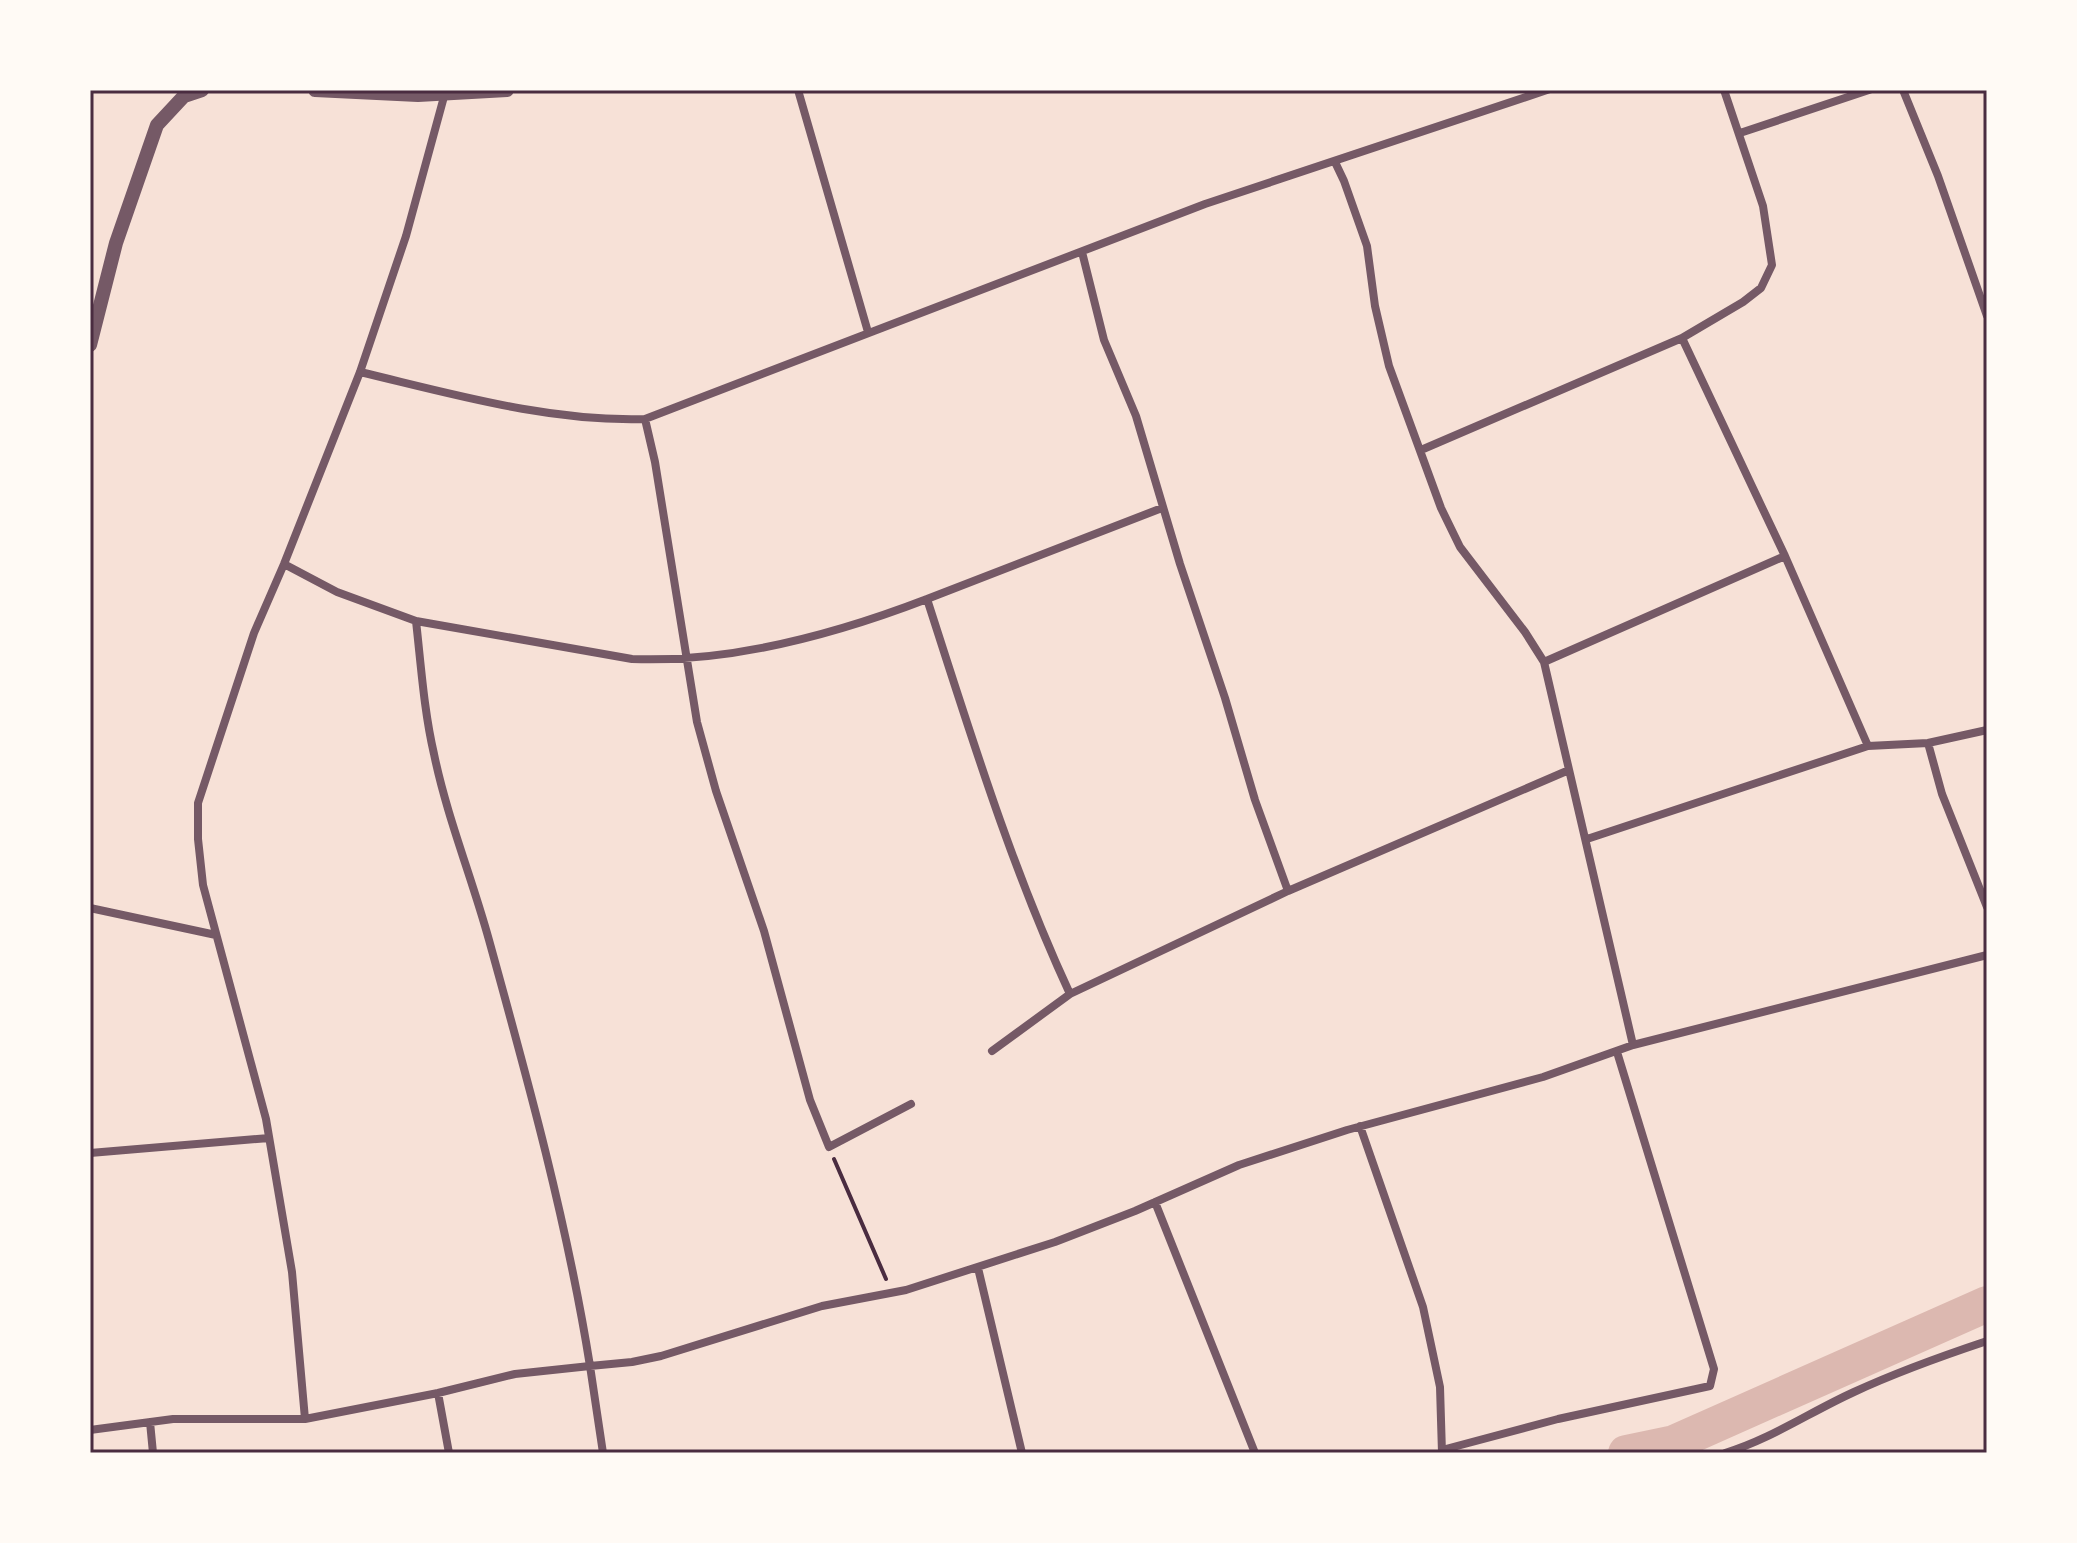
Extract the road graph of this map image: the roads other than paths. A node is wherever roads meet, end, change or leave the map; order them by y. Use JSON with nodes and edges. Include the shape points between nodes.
{"nodes":[{"id":1,"x":202,"y":90,"type":"edge"},
{"id":2,"x":315,"y":90,"type":"edge"},
{"id":3,"x":507,"y":90,"type":"edge"},
{"id":4,"x":798,"y":90,"type":"edge"},
{"id":5,"x":1547,"y":90,"type":"edge"},
{"id":6,"x":1724,"y":90,"type":"edge"},
{"id":7,"x":1869,"y":90,"type":"edge"},
{"id":8,"x":1903,"y":90,"type":"edge"},
{"id":9,"x":418,"y":92,"type":"edge"},
{"id":10,"x":184,"y":93,"type":"edge"},
{"id":11,"x":445,"y":93,"type":"junction"},
{"id":12,"x":1740,"y":133,"type":"junction"},
{"id":13,"x":1335,"y":162,"type":"junction"},
{"id":14,"x":1082,"y":252,"type":"junction"},
{"id":15,"x":1987,"y":316,"type":"edge"},
{"id":16,"x":868,"y":332,"type":"junction"},
{"id":17,"x":1682,"y":338,"type":"junction"},
{"id":18,"x":90,"y":345,"type":"edge"},
{"id":19,"x":360,"y":372,"type":"junction"},
{"id":20,"x":645,"y":419,"type":"junction"},
{"id":21,"x":1421,"y":450,"type":"junction"},
{"id":22,"x":1162,"y":508,"type":"junction"},
{"id":23,"x":1785,"y":556,"type":"junction"},
{"id":24,"x":284,"y":564,"type":"junction"},
{"id":25,"x":927,"y":599,"type":"junction"},
{"id":26,"x":416,"y":621,"type":"junction"},
{"id":27,"x":687,"y":658,"type":"junction"},
{"id":28,"x":1544,"y":662,"type":"junction"},
{"id":29,"x":1987,"y":730,"type":"edge"},
{"id":30,"x":1928,"y":743,"type":"junction"},
{"id":31,"x":1868,"y":746,"type":"junction"},
{"id":32,"x":1569,"y":770,"type":"junction"},
{"id":33,"x":1587,"y":839,"type":"junction"},
{"id":34,"x":1288,"y":891,"type":"junction"},
{"id":35,"x":1987,"y":907,"type":"edge"},
{"id":36,"x":90,"y":908,"type":"edge"},
{"id":37,"x":216,"y":935,"type":"junction"},
{"id":38,"x":1987,"y":955,"type":"edge"},
{"id":39,"x":1070,"y":994,"type":"junction"},
{"id":40,"x":1633,"y":1045,"type":"junction"},
{"id":41,"x":992,"y":1051,"type":"dead end"},
{"id":42,"x":1617,"y":1052,"type":"junction"},
{"id":43,"x":911,"y":1104,"type":"dead end"},
{"id":44,"x":1360,"y":1126,"type":"junction"},
{"id":45,"x":269,"y":1138,"type":"junction"},
{"id":46,"x":90,"y":1153,"type":"edge"},
{"id":47,"x":1155,"y":1202,"type":"junction"},
{"id":48,"x":978,"y":1268,"type":"junction"},
{"id":49,"x":1987,"y":1341,"type":"edge"},
{"id":50,"x":590,"y":1366,"type":"junction"},
{"id":51,"x":438,"y":1393,"type":"junction"},
{"id":52,"x":305,"y":1419,"type":"junction"},
{"id":53,"x":150,"y":1422,"type":"junction"},
{"id":54,"x":90,"y":1430,"type":"edge"},
{"id":55,"x":1442,"y":1452,"type":"edge"},
{"id":56,"x":153,"y":1453,"type":"edge"},
{"id":57,"x":449,"y":1453,"type":"edge"},
{"id":58,"x":603,"y":1453,"type":"edge"},
{"id":59,"x":1022,"y":1453,"type":"edge"},
{"id":60,"x":1255,"y":1453,"type":"edge"},
{"id":61,"x":1725,"y":1453,"type":"edge"}],
"edges":[{"from":1,"to":10,"type":"street"},
{"from":2,"to":9,"type":"street"},
{"from":3,"to":11,"type":"street"},
{"from":4,"to":16,"type":"street"},
{"from":5,"to":13,"type":"street"},
{"from":6,"to":12,"type":"street"},
{"from":7,"to":12,"type":"street"},
{"from":8,"to":15,"type":"street"},
{"from":9,"to":11,"type":"street"},
{"from":10,"to":18,"type":"street","via":[[157,125],[116,243]]},
{"from":11,"to":19,"type":"street","via":[[406,236]]},
{"from":12,"to":17,"type":"street","via":[[1763,206],[1772,265],[1761,288]]},
{"from":13,"to":14,"type":"street"},
{"from":13,"to":21,"type":"street","via":[[1367,246],[1381,334]]},
{"from":14,"to":16,"type":"street"},
{"from":14,"to":22,"type":"street","via":[[1104,340],[1136,416]]},
{"from":16,"to":20,"type":"street"},
{"from":17,"to":21,"type":"street"},
{"from":17,"to":23,"type":"street"},
{"from":19,"to":20,"type":"street","via":[[505,406]]},
{"from":19,"to":24,"type":"street"},
{"from":20,"to":27,"type":"street"},
{"from":21,"to":28,"type":"street","via":[[1460,547]]},
{"from":22,"to":25,"type":"street"},
{"from":22,"to":34,"type":"street"},
{"from":23,"to":28,"type":"street"},
{"from":23,"to":31,"type":"street"},
{"from":24,"to":26,"type":"street","via":[[337,592]]},
{"from":24,"to":37,"type":"street","via":[[254,633],[198,803],[203,885]]},
{"from":25,"to":27,"type":"street","via":[[817,636]]},
{"from":25,"to":39,"type":"street","via":[[1027,894]]},
{"from":26,"to":27,"type":"street","via":[[632,659]]},
{"from":26,"to":50,"type":"street","via":[[433,753],[534,1105],[577,1283]]},
{"from":27,"to":43,"type":"street","via":[[712,778],[829,1147]]},
{"from":28,"to":32,"type":"street"},
{"from":29,"to":30,"type":"street"},
{"from":30,"to":31,"type":"street"},
{"from":30,"to":35,"type":"street","via":[[1942,794]]},
{"from":31,"to":33,"type":"street"},
{"from":32,"to":33,"type":"street"},
{"from":32,"to":34,"type":"street"},
{"from":33,"to":40,"type":"street"},
{"from":34,"to":39,"type":"street"},
{"from":36,"to":37,"type":"street"},
{"from":37,"to":45,"type":"street"},
{"from":38,"to":40,"type":"street"},
{"from":39,"to":41,"type":"street"},
{"from":40,"to":42,"type":"street"},
{"from":42,"to":44,"type":"street"},
{"from":42,"to":55,"type":"street","via":[[1714,1369],[1710,1386],[1558,1419]]},
{"from":44,"to":47,"type":"street","via":[[1239,1165]]},
{"from":44,"to":55,"type":"street","via":[[1423,1307],[1440,1387]]},
{"from":45,"to":46,"type":"street"},
{"from":45,"to":52,"type":"street","via":[[292,1272]]},
{"from":47,"to":48,"type":"street"},
{"from":47,"to":60,"type":"street"},
{"from":48,"to":50,"type":"street","via":[[822,1306],[661,1356]]},
{"from":48,"to":59,"type":"street"},
{"from":49,"to":61,"type":"street","via":[[1853,1393]]},
{"from":50,"to":51,"type":"street","via":[[515,1374]]},
{"from":50,"to":58,"type":"street"},
{"from":51,"to":52,"type":"street"},
{"from":51,"to":57,"type":"street"},
{"from":52,"to":53,"type":"street"},
{"from":53,"to":54,"type":"street"},
{"from":53,"to":56,"type":"street"}]}
